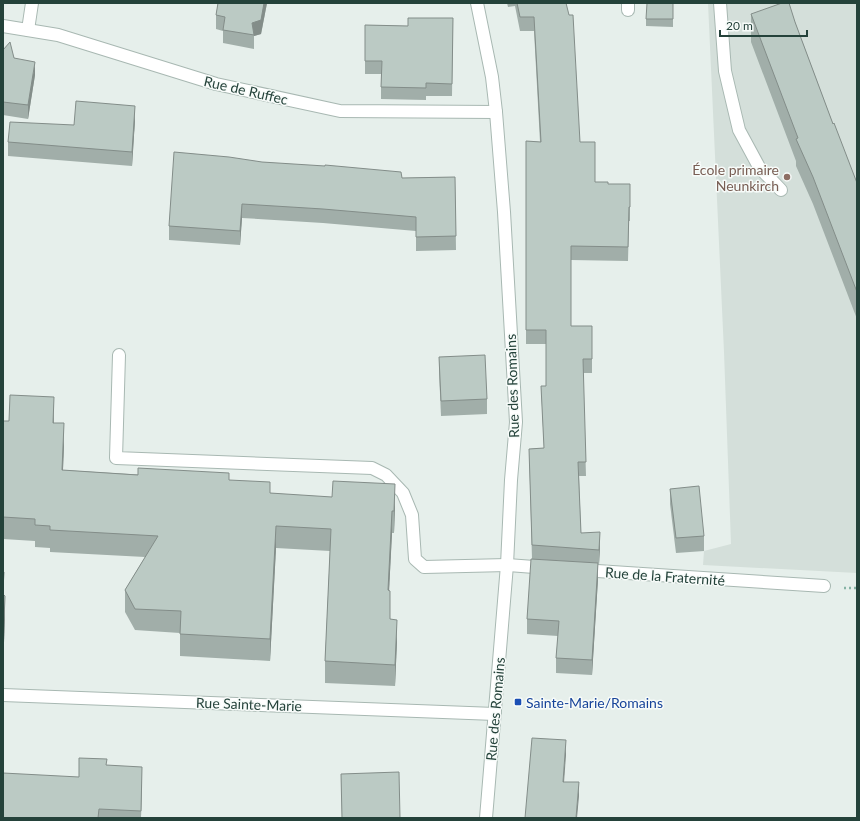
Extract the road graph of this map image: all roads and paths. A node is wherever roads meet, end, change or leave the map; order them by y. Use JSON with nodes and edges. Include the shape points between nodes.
{"nodes":[{"id":1,"x":32,"y":3,"type":"edge"},
{"id":2,"x":477,"y":3,"type":"edge"},
{"id":3,"x":720,"y":3,"type":"edge"},
{"id":4,"x":3,"y":26,"type":"edge"},
{"id":5,"x":28,"y":30,"type":"junction"},
{"id":6,"x":496,"y":112,"type":"junction"},
{"id":7,"x":781,"y":190,"type":"dead end"},
{"id":8,"x":119,"y":355,"type":"dead end"},
{"id":9,"x":506,"y":565,"type":"junction"},
{"id":10,"x":824,"y":586,"type":"dead end"},
{"id":11,"x":3,"y":695,"type":"edge"},
{"id":12,"x":495,"y":714,"type":"junction"},
{"id":13,"x":486,"y":818,"type":"edge"}],
"edges":[{"from":1,"to":5,"type":"street"},
{"from":2,"to":6,"type":"street","name":"Rue des Romains","via":[[492,77]]},
{"from":3,"to":7,"type":"street","via":[[725,71],[739,130],[759,167]]},
{"from":4,"to":5,"type":"street","name":"Rue de Ruffec"},
{"from":5,"to":6,"type":"street","name":"Rue de Ruffec","via":[[58,35],[216,84],[340,111]]},
{"from":6,"to":9,"type":"street","name":"Rue des Romains","via":[[516,422]]},
{"from":8,"to":9,"type":"street","name":"Rue de la Fraternité","via":[[116,458],[372,468],[386,474],[403,493],[412,515],[415,559],[424,567]]},
{"from":9,"to":10,"type":"street","name":"Rue de la Fraternité"},
{"from":9,"to":12,"type":"street","name":"Rue des Romains"},
{"from":11,"to":12,"type":"street","name":"Rue Sainte-Marie"},
{"from":12,"to":13,"type":"street","name":"Rue des Romains"}]}
